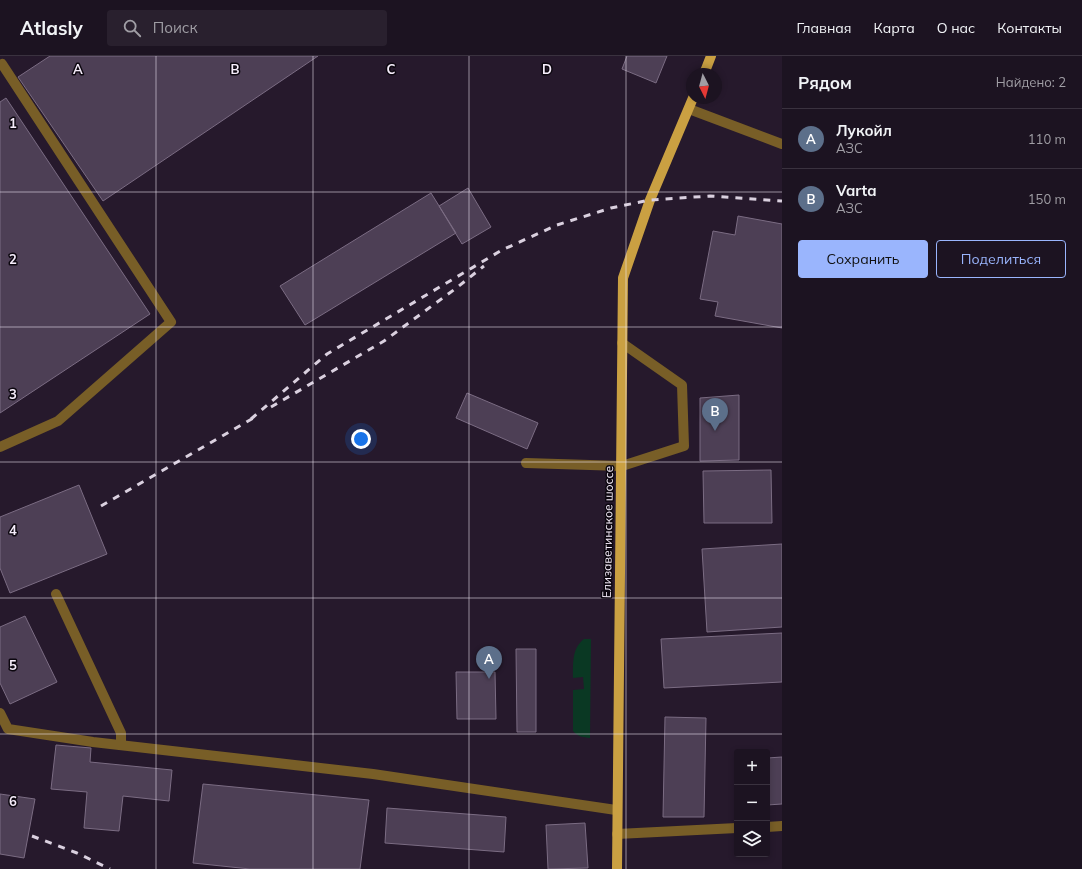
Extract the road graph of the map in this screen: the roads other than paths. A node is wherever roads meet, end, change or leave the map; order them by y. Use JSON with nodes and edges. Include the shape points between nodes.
{"nodes":[{"id":1,"x":711,"y":56,"type":"edge"},
{"id":2,"x":0,"y":65,"type":"edge"},
{"id":3,"x":706,"y":68,"type":"edge"},
{"id":4,"x":691,"y":104,"type":"edge"},
{"id":5,"x":689,"y":109,"type":"junction"},
{"id":6,"x":782,"y":144,"type":"edge"},
{"id":7,"x":622,"y":343,"type":"junction"},
{"id":8,"x":0,"y":447,"type":"edge"},
{"id":9,"x":526,"y":463,"type":"dead end"},
{"id":10,"x":622,"y":466,"type":"junction"},
{"id":11,"x":56,"y":594,"type":"dead end"},
{"id":12,"x":0,"y":713,"type":"edge"},
{"id":13,"x":121,"y":745,"type":"junction"},
{"id":14,"x":616,"y":810,"type":"junction"},
{"id":15,"x":782,"y":826,"type":"edge"},
{"id":16,"x":770,"y":827,"type":"edge"},
{"id":17,"x":734,"y":828,"type":"edge"},
{"id":18,"x":617,"y":834,"type":"junction"},
{"id":19,"x":617,"y":869,"type":"edge"}],
"edges":[{"from":1,"to":3,"type":"main road"},
{"from":2,"to":8,"type":"lane","via":[[2,64],[171,322],[58,421]]},
{"from":4,"to":5,"type":"main road","name":"Елизаветинское шоссе"},
{"from":5,"to":6,"type":"lane"},
{"from":5,"to":7,"type":"main road","name":"Елизаветинское шоссе","via":[[650,200],[623,278]]},
{"from":7,"to":10,"type":"main road","name":"Елизаветинское шоссе"},
{"from":7,"to":10,"type":"lane","via":[[682,385],[684,446]]},
{"from":9,"to":10,"type":"lane"},
{"from":10,"to":14,"type":"main road","name":"Елизаветинское шоссе"},
{"from":11,"to":13,"type":"lane","via":[[121,733]]},
{"from":12,"to":13,"type":"lane","via":[[8,729]]},
{"from":13,"to":14,"type":"lane","via":[[374,774]]},
{"from":14,"to":18,"type":"main road","name":"Елизаветинское шоссе"},
{"from":15,"to":16,"type":"lane"},
{"from":17,"to":18,"type":"lane"},
{"from":18,"to":19,"type":"main road","name":"Елизаветинское шоссе"}]}
